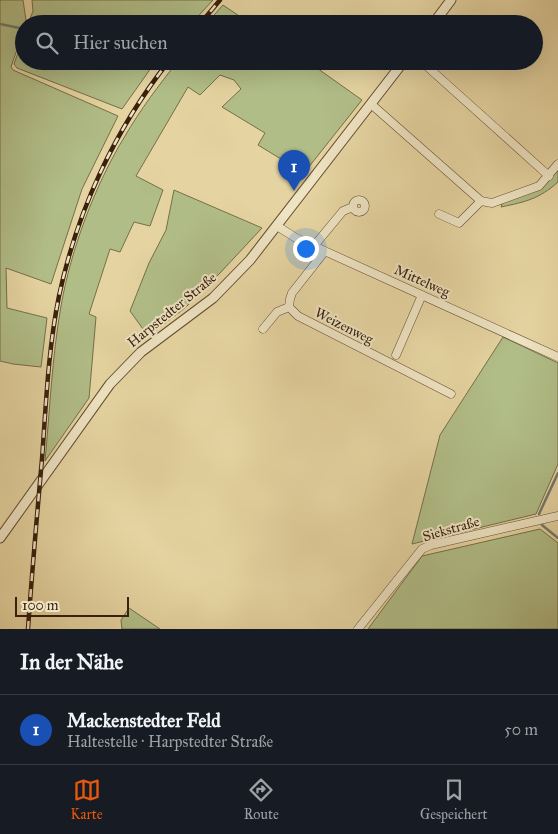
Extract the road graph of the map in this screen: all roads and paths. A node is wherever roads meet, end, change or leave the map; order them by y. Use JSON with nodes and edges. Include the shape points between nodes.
{"nodes":[{"id":1,"x":451,"y":0,"type":"edge"},
{"id":2,"x":440,"y":15,"type":"edge"},
{"id":3,"x":397,"y":70,"type":"edge"},
{"id":4,"x":431,"y":70,"type":"edge"},
{"id":5,"x":371,"y":104,"type":"junction"},
{"id":6,"x":558,"y":164,"type":"edge"},
{"id":7,"x":548,"y":176,"type":"junction"},
{"id":8,"x":480,"y":201,"type":"junction"},
{"id":9,"x":352,"y":207,"type":"dead end"},
{"id":10,"x":439,"y":214,"type":"dead end"},
{"id":11,"x":277,"y":226,"type":"junction"},
{"id":12,"x":314,"y":246,"type":"junction"},
{"id":13,"x":325,"y":251,"type":"junction"},
{"id":14,"x":422,"y":295,"type":"junction"},
{"id":15,"x":289,"y":306,"type":"junction"},
{"id":16,"x":263,"y":329,"type":"dead end"},
{"id":17,"x":396,"y":355,"type":"dead end"},
{"id":18,"x":558,"y":357,"type":"edge"},
{"id":19,"x":451,"y":394,"type":"dead end"},
{"id":20,"x":558,"y":516,"type":"edge"},
{"id":21,"x":0,"y":538,"type":"edge"},
{"id":22,"x":358,"y":629,"type":"edge"}],
"edges":[{"from":1,"to":2,"type":"street"},
{"from":3,"to":5,"type":"street","name":"Harpstedter Straße"},
{"from":4,"to":7,"type":"street"},
{"from":5,"to":8,"type":"street"},
{"from":5,"to":11,"type":"street","name":"Harpstedter Straße"},
{"from":6,"to":7,"type":"street"},
{"from":7,"to":8,"type":"street","via":[[539,186],[512,197],[492,203]]},
{"from":8,"to":10,"type":"street","via":[[459,223]]},
{"from":9,"to":12,"type":"street","via":[[343,211]]},
{"from":11,"to":12,"type":"street","name":"Mittelweg"},
{"from":11,"to":21,"type":"street","name":"Harpstedter Straße","via":[[213,298],[149,345],[122,370]]},
{"from":12,"to":13,"type":"street","name":"Mittelweg"},
{"from":13,"to":14,"type":"street","name":"Mittelweg"},
{"from":13,"to":15,"type":"street","via":[[292,293]]},
{"from":14,"to":17,"type":"street"},
{"from":14,"to":18,"type":"street","name":"Mittelweg"},
{"from":15,"to":16,"type":"street","via":[[277,312]]},
{"from":15,"to":19,"type":"street","name":"Weizenweg","via":[[298,316]]},
{"from":20,"to":22,"type":"street","name":"Siekstraße","via":[[422,549]]}]}
